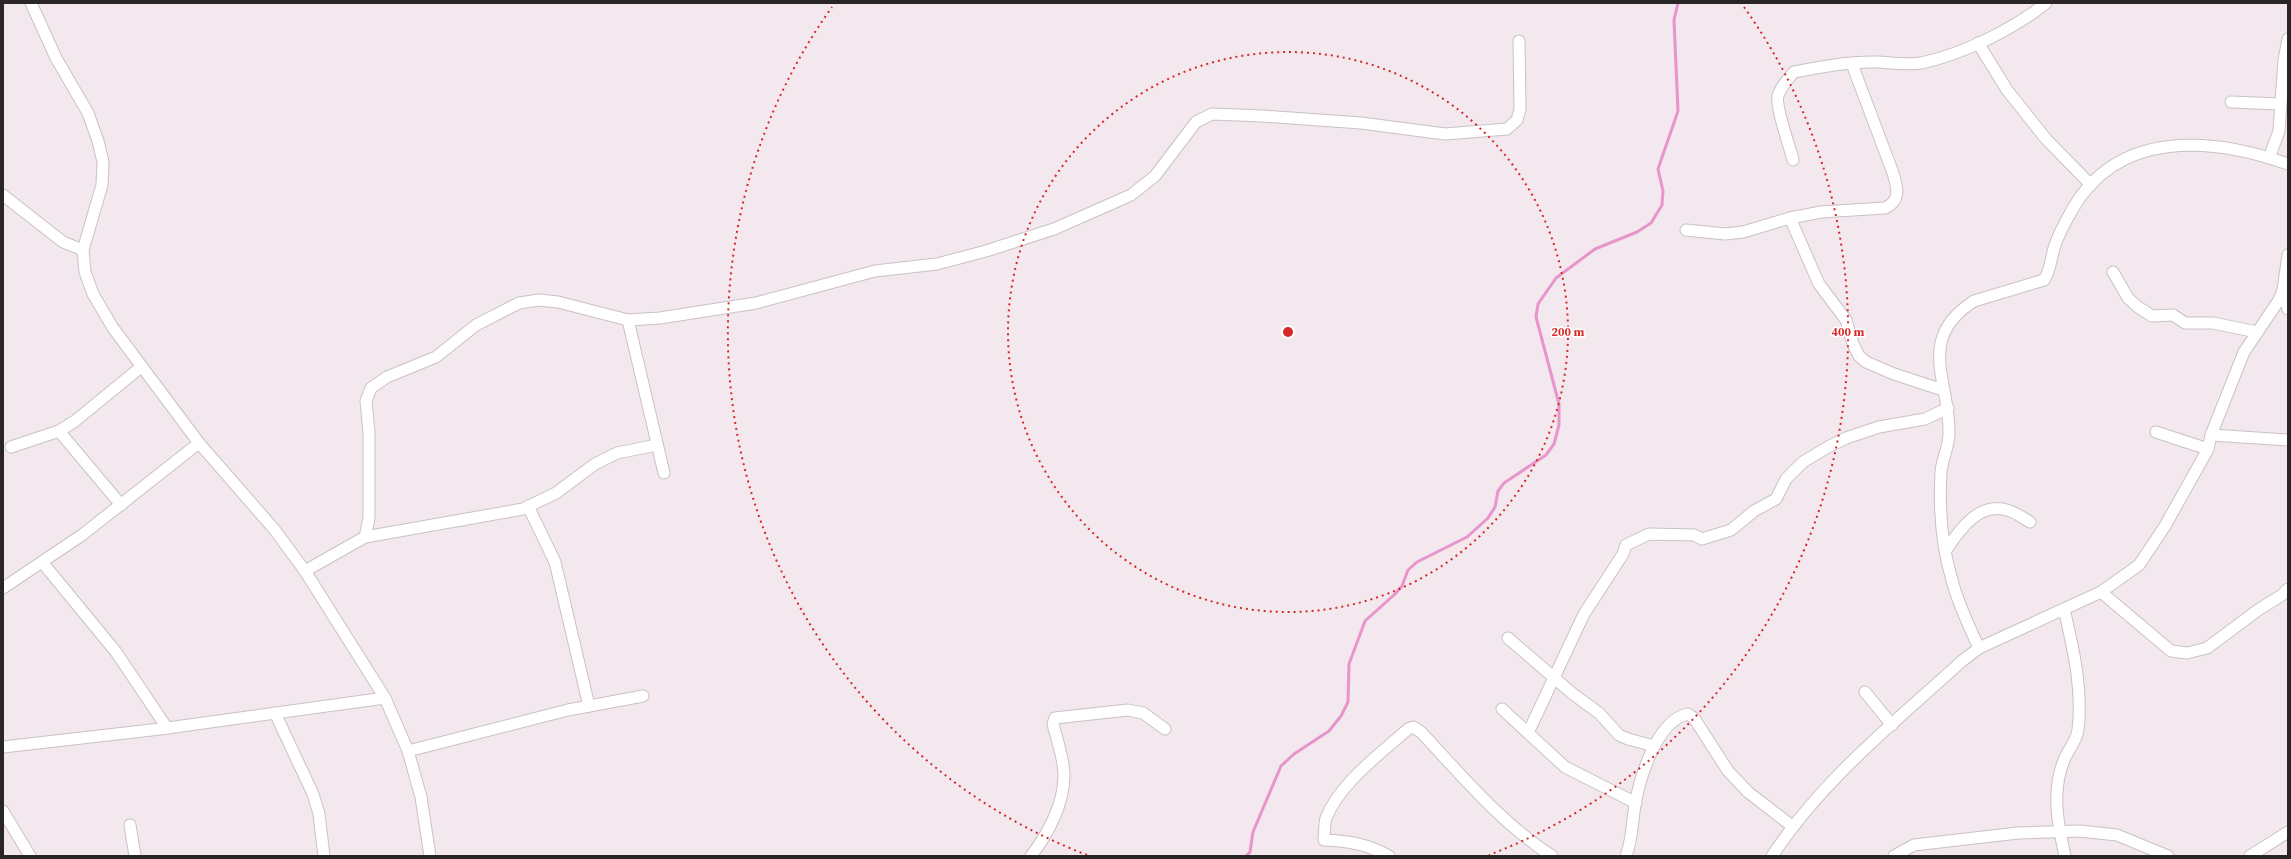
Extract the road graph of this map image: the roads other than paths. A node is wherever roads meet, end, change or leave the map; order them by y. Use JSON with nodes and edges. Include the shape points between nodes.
{"nodes":[{"id":1,"x":31,"y":3,"type":"edge"},
{"id":2,"x":2046,"y":3,"type":"edge"},
{"id":3,"x":2288,"y":39,"type":"edge"},
{"id":4,"x":1519,"y":41,"type":"dead end"},
{"id":5,"x":1978,"y":43,"type":"junction"},
{"id":6,"x":1852,"y":64,"type":"junction"},
{"id":7,"x":2231,"y":102,"type":"dead end"},
{"id":8,"x":2280,"y":104,"type":"junction"},
{"id":9,"x":2269,"y":158,"type":"junction"},
{"id":10,"x":1793,"y":160,"type":"dead end"},
{"id":11,"x":2288,"y":164,"type":"edge"},
{"id":12,"x":2091,"y":185,"type":"junction"},
{"id":13,"x":3,"y":195,"type":"edge"},
{"id":14,"x":1790,"y":218,"type":"junction"},
{"id":15,"x":1686,"y":230,"type":"dead end"},
{"id":16,"x":83,"y":250,"type":"junction"},
{"id":17,"x":2288,"y":255,"type":"edge"},
{"id":18,"x":2112,"y":272,"type":"dead end"},
{"id":19,"x":2283,"y":290,"type":"junction"},
{"id":20,"x":2288,"y":309,"type":"edge"},
{"id":21,"x":628,"y":320,"type":"junction"},
{"id":22,"x":2257,"y":332,"type":"junction"},
{"id":23,"x":142,"y":367,"type":"junction"},
{"id":24,"x":1943,"y":390,"type":"junction"},
{"id":25,"x":1948,"y":408,"type":"junction"},
{"id":26,"x":59,"y":431,"type":"junction"},
{"id":27,"x":2211,"y":435,"type":"junction"},
{"id":28,"x":2288,"y":440,"type":"edge"},
{"id":29,"x":2186,"y":442,"type":"dead end"},
{"id":30,"x":199,"y":443,"type":"junction"},
{"id":31,"x":657,"y":445,"type":"junction"},
{"id":32,"x":11,"y":447,"type":"dead end"},
{"id":33,"x":2208,"y":449,"type":"junction"},
{"id":34,"x":664,"y":473,"type":"dead end"},
{"id":35,"x":121,"y":505,"type":"junction"},
{"id":36,"x":528,"y":506,"type":"junction"},
{"id":37,"x":2030,"y":522,"type":"dead end"},
{"id":38,"x":365,"y":537,"type":"junction"},
{"id":39,"x":1946,"y":550,"type":"junction"},
{"id":40,"x":42,"y":562,"type":"junction"},
{"id":41,"x":305,"y":572,"type":"junction"},
{"id":42,"x":3,"y":588,"type":"edge"},
{"id":43,"x":2288,"y":589,"type":"edge"},
{"id":44,"x":2101,"y":592,"type":"junction"},
{"id":45,"x":2064,"y":609,"type":"junction"},
{"id":46,"x":1508,"y":638,"type":"dead end"},
{"id":47,"x":1979,"y":648,"type":"junction"},
{"id":48,"x":1554,"y":676,"type":"junction"},
{"id":49,"x":1865,"y":692,"type":"dead end"},
{"id":50,"x":644,"y":696,"type":"dead end"},
{"id":51,"x":384,"y":698,"type":"junction"},
{"id":52,"x":589,"y":706,"type":"junction"},
{"id":53,"x":1502,"y":708,"type":"dead end"},
{"id":54,"x":274,"y":713,"type":"junction"},
{"id":55,"x":1892,"y":725,"type":"junction"},
{"id":56,"x":167,"y":728,"type":"junction"},
{"id":57,"x":1165,"y":729,"type":"dead end"},
{"id":58,"x":1528,"y":733,"type":"junction"},
{"id":59,"x":1654,"y":746,"type":"junction"},
{"id":60,"x":3,"y":747,"type":"edge"},
{"id":61,"x":408,"y":751,"type":"junction"},
{"id":62,"x":1636,"y":803,"type":"junction"},
{"id":63,"x":3,"y":811,"type":"edge"},
{"id":64,"x":130,"y":825,"type":"dead end"},
{"id":65,"x":1792,"y":826,"type":"junction"},
{"id":66,"x":2060,"y":832,"type":"junction"},
{"id":67,"x":2288,"y":832,"type":"edge"},
{"id":68,"x":30,"y":856,"type":"edge"},
{"id":69,"x":135,"y":856,"type":"edge"},
{"id":70,"x":324,"y":856,"type":"edge"},
{"id":71,"x":430,"y":856,"type":"edge"},
{"id":72,"x":1031,"y":856,"type":"edge"},
{"id":73,"x":1389,"y":856,"type":"edge"},
{"id":74,"x":1552,"y":856,"type":"edge"},
{"id":75,"x":1626,"y":856,"type":"edge"},
{"id":76,"x":1772,"y":856,"type":"edge"},
{"id":77,"x":1894,"y":856,"type":"edge"},
{"id":78,"x":2065,"y":856,"type":"edge"},
{"id":79,"x":2168,"y":856,"type":"edge"},
{"id":80,"x":2250,"y":856,"type":"edge"}],
"edges":[{"from":1,"to":16,"type":"street","via":[[56,58],[74,88],[98,141],[103,162],[102,185]]},
{"from":2,"to":5,"type":"street","via":[[2024,21]]},
{"from":3,"to":8,"type":"street"},
{"from":4,"to":21,"type":"street","via":[[1520,109],[1517,120],[1507,130],[1444,134],[1361,123],[1212,114],[1196,122],[1155,176],[1131,195],[1054,229],[937,264],[875,270],[756,303],[705,312]]},
{"from":5,"to":6,"type":"street","via":[[1921,63]]},
{"from":5,"to":12,"type":"street","via":[[2008,90],[2046,139]]},
{"from":6,"to":10,"type":"street","via":[[1794,72],[1785,82],[1777,96]]},
{"from":6,"to":14,"type":"street","via":[[1893,173],[1897,197],[1885,208],[1821,212]]},
{"from":7,"to":8,"type":"street"},
{"from":8,"to":9,"type":"street","via":[[2279,131]]},
{"from":9,"to":11,"type":"street"},
{"from":9,"to":12,"type":"street","via":[[2210,145],[2162,147],[2128,157],[2115,164]]},
{"from":12,"to":24,"type":"street","via":[[2072,211],[2055,245],[2048,275],[2044,280],[1974,302],[1953,320],[1939,349],[1938,363]]},
{"from":13,"to":16,"type":"street","via":[[63,242]]},
{"from":14,"to":15,"type":"street","via":[[1743,232],[1725,234]]},
{"from":14,"to":24,"type":"street","via":[[1819,284],[1846,320],[1859,356],[1866,362],[1894,374]]},
{"from":16,"to":23,"type":"street","via":[[85,272],[93,294],[113,328]]},
{"from":17,"to":19,"type":"street"},
{"from":18,"to":22,"type":"street","via":[[2128,298],[2152,316],[2173,315],[2185,323],[2213,324]]},
{"from":19,"to":20,"type":"street"},
{"from":19,"to":22,"type":"street","via":[[2270,316]]},
{"from":21,"to":31,"type":"street"},
{"from":21,"to":38,"type":"street","via":[[558,302],[539,300],[519,303],[476,325],[436,357],[387,377],[371,388],[366,400],[369,433],[369,510]]},
{"from":22,"to":27,"type":"street","via":[[2244,352]]},
{"from":23,"to":26,"type":"street"},
{"from":23,"to":30,"type":"street"},
{"from":24,"to":25,"type":"street"},
{"from":25,"to":39,"type":"street","via":[[1949,434],[1941,470]]},
{"from":25,"to":48,"type":"street","via":[[1925,419],[1878,427],[1846,438],[1822,451],[1803,462],[1786,479],[1776,499],[1754,511],[1731,530],[1702,539],[1694,535],[1649,534],[1626,545],[1623,554],[1584,614]]},
{"from":26,"to":32,"type":"street"},
{"from":26,"to":35,"type":"street"},
{"from":27,"to":28,"type":"street"},
{"from":27,"to":33,"type":"street"},
{"from":29,"to":33,"type":"street","via":[[2156,432]]},
{"from":30,"to":35,"type":"street"},
{"from":30,"to":41,"type":"street","via":[[274,529]]},
{"from":31,"to":34,"type":"street"},
{"from":31,"to":36,"type":"street","via":[[617,453],[594,464],[556,492]]},
{"from":33,"to":44,"type":"street","via":[[2165,526],[2139,564]]},
{"from":35,"to":40,"type":"street"},
{"from":36,"to":38,"type":"street","via":[[505,514]]},
{"from":36,"to":52,"type":"street","via":[[555,562]]},
{"from":37,"to":39,"type":"street","via":[[2008,510],[1988,510],[1979,513],[1960,529]]},
{"from":38,"to":41,"type":"street"},
{"from":39,"to":47,"type":"street","via":[[1951,580]]},
{"from":40,"to":42,"type":"street"},
{"from":40,"to":56,"type":"street","via":[[116,652]]},
{"from":41,"to":51,"type":"street"},
{"from":43,"to":44,"type":"street","via":[[2207,648],[2187,653],[2170,651]]},
{"from":44,"to":45,"type":"street"},
{"from":45,"to":47,"type":"street"},
{"from":45,"to":66,"type":"street","via":[[2077,667],[2078,731],[2057,781],[2056,804]]},
{"from":46,"to":48,"type":"street"},
{"from":47,"to":55,"type":"street"},
{"from":48,"to":58,"type":"street"},
{"from":48,"to":59,"type":"street","via":[[1599,713],[1619,734]]},
{"from":49,"to":55,"type":"street"},
{"from":50,"to":52,"type":"street"},
{"from":51,"to":54,"type":"street"},
{"from":51,"to":61,"type":"street"},
{"from":52,"to":61,"type":"street"},
{"from":53,"to":58,"type":"street"},
{"from":54,"to":56,"type":"street"},
{"from":54,"to":70,"type":"street","via":[[313,794],[319,814]]},
{"from":55,"to":65,"type":"street","via":[[1836,776]]},
{"from":56,"to":60,"type":"street"},
{"from":57,"to":72,"type":"street","via":[[1142,714],[1128,710],[1055,718],[1064,774],[1063,793],[1056,814]]},
{"from":58,"to":62,"type":"street","via":[[1565,767]]},
{"from":59,"to":62,"type":"street"},
{"from":59,"to":65,"type":"street","via":[[1668,725],[1680,716],[1688,714],[1694,718],[1728,770],[1743,787]]},
{"from":61,"to":71,"type":"street","via":[[421,797]]},
{"from":62,"to":75,"type":"street"},
{"from":63,"to":68,"type":"street"},
{"from":64,"to":69,"type":"street"},
{"from":65,"to":76,"type":"street"},
{"from":66,"to":77,"type":"street","via":[[2018,832],[1914,845]]},
{"from":66,"to":78,"type":"street"},
{"from":66,"to":79,"type":"street","via":[[2117,835]]},
{"from":67,"to":80,"type":"street"},
{"from":73,"to":74,"type":"street","via":[[1372,846],[1355,841],[1324,840],[1326,820],[1332,807],[1356,777],[1413,728],[1421,732],[1506,819]]}]}
